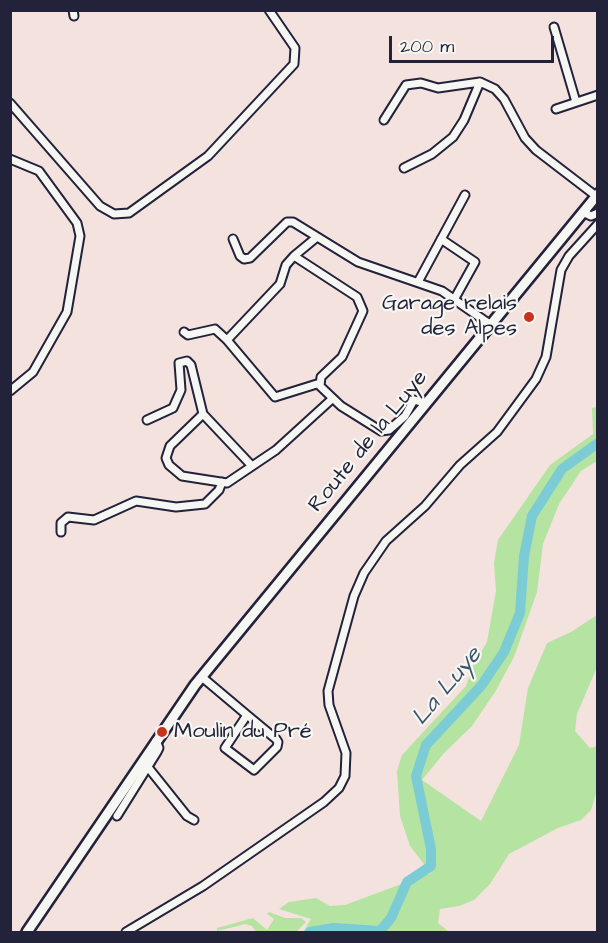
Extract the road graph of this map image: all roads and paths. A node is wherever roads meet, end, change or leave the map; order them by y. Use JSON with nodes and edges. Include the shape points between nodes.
{"nodes":[{"id":1,"x":269,"y":10,"type":"edge"},
{"id":2,"x":554,"y":27,"type":"dead end"},
{"id":3,"x":480,"y":82,"type":"junction"},
{"id":4,"x":597,"y":95,"type":"edge"},
{"id":5,"x":576,"y":102,"type":"junction"},
{"id":6,"x":10,"y":103,"type":"edge"},
{"id":7,"x":556,"y":109,"type":"dead end"},
{"id":8,"x":384,"y":120,"type":"dead end"},
{"id":9,"x":10,"y":159,"type":"edge"},
{"id":10,"x":404,"y":168,"type":"dead end"},
{"id":11,"x":465,"y":195,"type":"dead end"},
{"id":12,"x":597,"y":195,"type":"edge"},
{"id":13,"x":583,"y":212,"type":"junction"},
{"id":14,"x":597,"y":213,"type":"edge"},
{"id":15,"x":597,"y":224,"type":"edge"},
{"id":16,"x":317,"y":237,"type":"junction"},
{"id":17,"x":232,"y":239,"type":"dead end"},
{"id":18,"x":441,"y":239,"type":"junction"},
{"id":19,"x":294,"y":256,"type":"junction"},
{"id":20,"x":418,"y":282,"type":"junction"},
{"id":21,"x":455,"y":298,"type":"junction"},
{"id":22,"x":491,"y":325,"type":"junction"},
{"id":23,"x":184,"y":332,"type":"dead end"},
{"id":24,"x":227,"y":340,"type":"junction"},
{"id":25,"x":320,"y":383,"type":"junction"},
{"id":26,"x":10,"y":392,"type":"edge"},
{"id":27,"x":332,"y":399,"type":"junction"},
{"id":28,"x":426,"y":403,"type":"junction"},
{"id":29,"x":203,"y":414,"type":"junction"},
{"id":30,"x":147,"y":420,"type":"dead end"},
{"id":31,"x":252,"y":466,"type":"junction"},
{"id":32,"x":222,"y":482,"type":"junction"},
{"id":33,"x":61,"y":532,"type":"dead end"},
{"id":34,"x":204,"y":678,"type":"junction"},
{"id":35,"x":247,"y":715,"type":"junction"},
{"id":36,"x":156,"y":741,"type":"junction"},
{"id":37,"x":147,"y":766,"type":"junction"},
{"id":38,"x":117,"y":816,"type":"dead end"},
{"id":39,"x":194,"y":820,"type":"dead end"},
{"id":40,"x":27,"y":933,"type":"edge"},
{"id":41,"x":126,"y":933,"type":"edge"}],
"edges":[{"from":1,"to":6,"type":"street","via":[[295,48],[294,64],[208,156],[129,213],[114,214],[100,206]]},
{"from":2,"to":5,"type":"street"},
{"from":3,"to":8,"type":"street","via":[[438,88],[421,83],[406,86]]},
{"from":3,"to":10,"type":"street","via":[[465,120],[453,137],[432,154]]},
{"from":3,"to":12,"type":"street","via":[[504,99],[536,150]]},
{"from":4,"to":5,"type":"street"},
{"from":5,"to":7,"type":"street"},
{"from":9,"to":26,"type":"street","via":[[39,171],[81,236],[67,312],[33,372]]},
{"from":11,"to":18,"type":"street"},
{"from":12,"to":13,"type":"main road","name":"Route de la Luye"},
{"from":13,"to":14,"type":"street","via":[[591,216]]},
{"from":13,"to":22,"type":"main road","name":"Route de la Luye"},
{"from":15,"to":41,"type":"street","via":[[561,270],[546,357],[536,379],[497,432],[386,541],[364,573],[328,691],[346,753],[345,776],[339,788],[203,886]]},
{"from":16,"to":17,"type":"street","via":[[293,222],[286,222],[250,258],[244,259]]},
{"from":16,"to":19,"type":"street"},
{"from":16,"to":20,"type":"street","via":[[358,262]]},
{"from":18,"to":20,"type":"street"},
{"from":18,"to":21,"type":"street","via":[[475,262]]},
{"from":19,"to":24,"type":"street","via":[[279,284]]},
{"from":19,"to":25,"type":"street","via":[[361,301],[363,311],[342,357],[321,377]]},
{"from":20,"to":21,"type":"street"},
{"from":21,"to":22,"type":"street"},
{"from":22,"to":28,"type":"main road","name":"Route de la Luye"},
{"from":23,"to":24,"type":"street","via":[[188,335],[215,329]]},
{"from":24,"to":25,"type":"street","via":[[275,397]]},
{"from":25,"to":27,"type":"street"},
{"from":27,"to":28,"type":"street","via":[[381,431],[389,430],[405,416],[414,400]]},
{"from":27,"to":31,"type":"street","via":[[276,450]]},
{"from":28,"to":34,"type":"main road","name":"Route de la Luye"},
{"from":29,"to":30,"type":"street","via":[[191,365],[182,360],[179,399],[173,408]]},
{"from":29,"to":31,"type":"street"},
{"from":29,"to":32,"type":"street","via":[[170,446],[166,458],[182,476]]},
{"from":31,"to":32,"type":"street","via":[[227,483]]},
{"from":32,"to":33,"type":"street","via":[[205,504],[176,507],[136,501],[94,520],[68,517],[61,523]]},
{"from":34,"to":35,"type":"street"},
{"from":34,"to":36,"type":"main road","name":"Route de la Luye"},
{"from":35,"to":35,"type":"street","via":[[279,744],[254,771],[225,748]]},
{"from":36,"to":37,"type":"street","via":[[159,748]]},
{"from":36,"to":40,"type":"main road","name":"Route de la Luye"},
{"from":37,"to":38,"type":"street"},
{"from":37,"to":39,"type":"street"}]}
